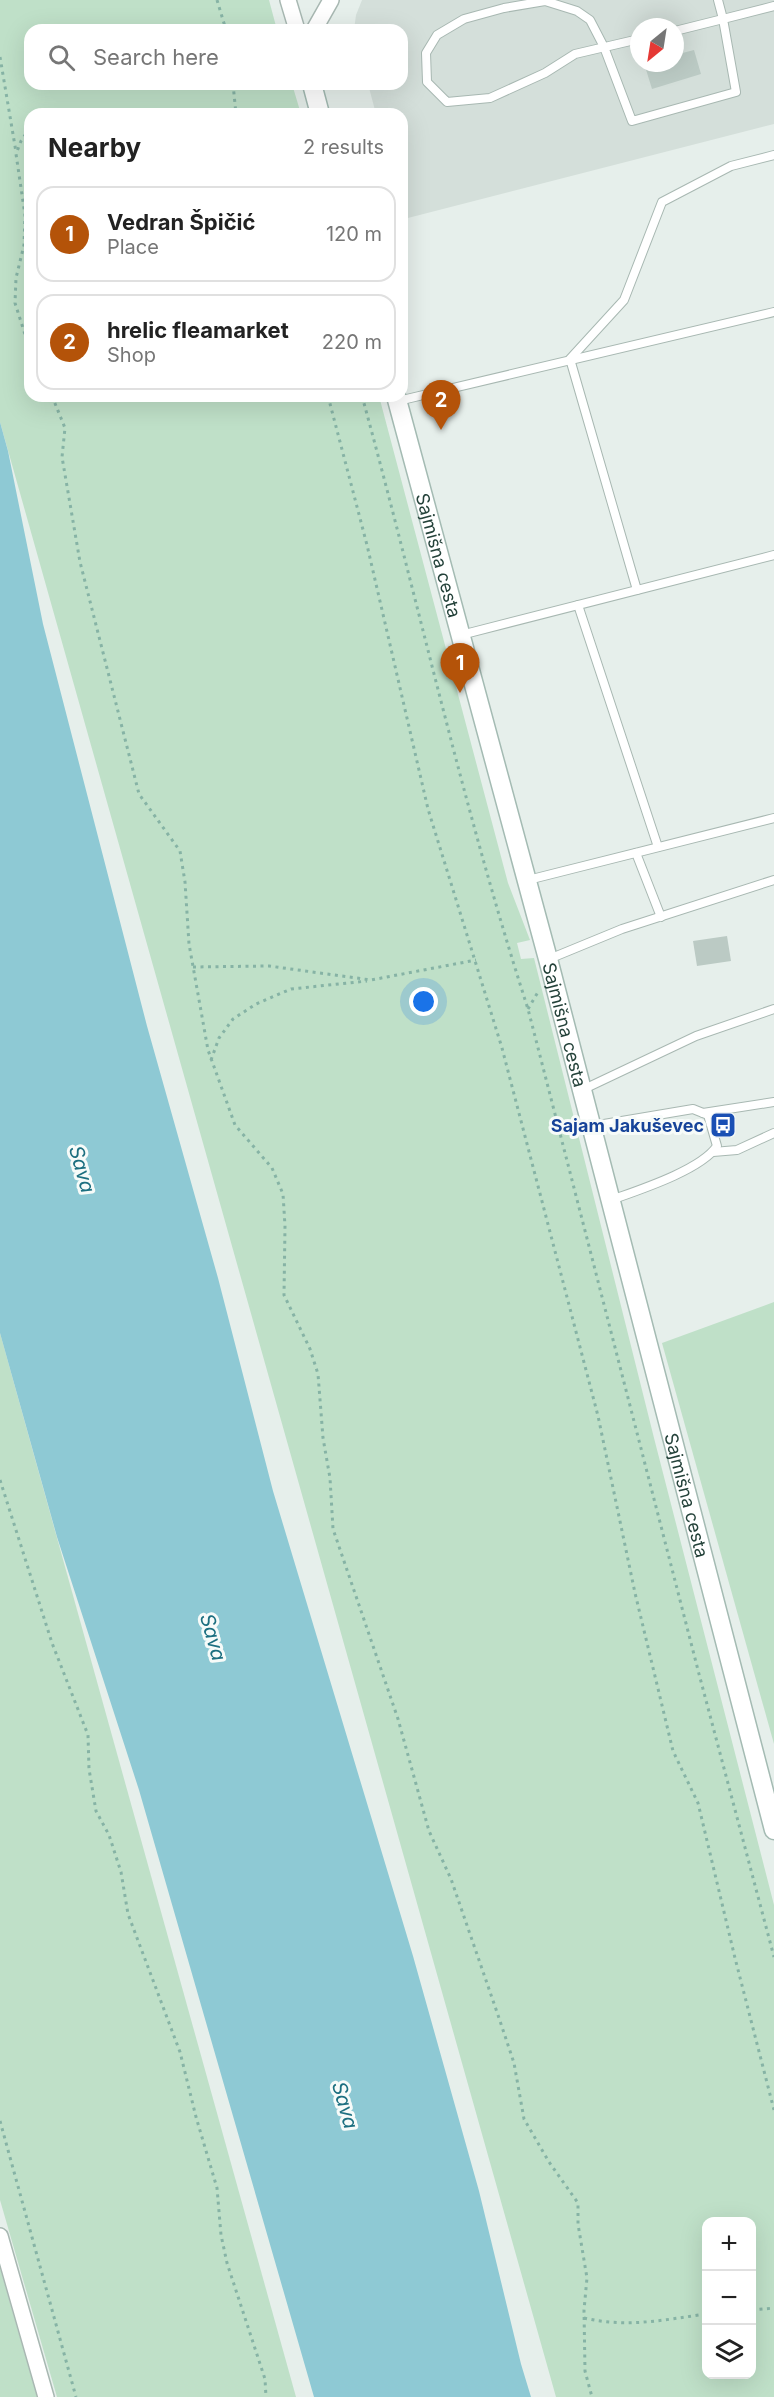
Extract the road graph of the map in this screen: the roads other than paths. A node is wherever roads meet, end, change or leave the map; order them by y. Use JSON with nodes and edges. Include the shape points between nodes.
{"nodes":[{"id":1,"x":288,"y":0,"type":"edge"},
{"id":2,"x":331,"y":0,"type":"edge"},
{"id":3,"x":718,"y":0,"type":"edge"},
{"id":4,"x":774,"y":6,"type":"edge"},
{"id":5,"x":723,"y":19,"type":"junction"},
{"id":6,"x":295,"y":24,"type":"edge"},
{"id":7,"x":317,"y":24,"type":"edge"},
{"id":8,"x":684,"y":29,"type":"edge"},
{"id":9,"x":630,"y":41,"type":"edge"},
{"id":10,"x":604,"y":47,"type":"junction"},
{"id":11,"x":314,"y":90,"type":"edge"},
{"id":12,"x":319,"y":108,"type":"edge"},
{"id":13,"x":774,"y":155,"type":"edge"},
{"id":14,"x":774,"y":312,"type":"edge"},
{"id":15,"x":570,"y":359,"type":"junction"},
{"id":16,"x":408,"y":396,"type":"edge"},
{"id":17,"x":398,"y":402,"type":"edge"},
{"id":18,"x":774,"y":555,"type":"edge"},
{"id":19,"x":637,"y":590,"type":"junction"},
{"id":20,"x":578,"y":605,"type":"junction"},
{"id":21,"x":461,"y":635,"type":"junction"},
{"id":22,"x":774,"y":818,"type":"edge"},
{"id":23,"x":658,"y":848,"type":"junction"},
{"id":24,"x":636,"y":853,"type":"junction"},
{"id":25,"x":527,"y":880,"type":"junction"},
{"id":26,"x":774,"y":880,"type":"edge"},
{"id":27,"x":661,"y":917,"type":"junction"},
{"id":28,"x":548,"y":959,"type":"junction"},
{"id":29,"x":774,"y":1009,"type":"edge"},
{"id":30,"x":582,"y":1090,"type":"junction"},
{"id":31,"x":774,"y":1102,"type":"edge"},
{"id":32,"x":703,"y":1113,"type":"junction"},
{"id":33,"x":592,"y":1126,"type":"junction"},
{"id":34,"x":774,"y":1133,"type":"edge"},
{"id":35,"x":713,"y":1152,"type":"junction"},
{"id":36,"x":611,"y":1200,"type":"junction"},
{"id":37,"x":774,"y":1830,"type":"edge"},
{"id":38,"x":0,"y":2236,"type":"edge"},
{"id":39,"x":46,"y":2397,"type":"edge"}],
"edges":[{"from":1,"to":6,"type":"street"},
{"from":2,"to":7,"type":"street"},
{"from":3,"to":5,"type":"lane"},
{"from":4,"to":5,"type":"lane"},
{"from":5,"to":8,"type":"lane"},
{"from":5,"to":10,"type":"lane","via":[[736,92],[632,121]]},
{"from":9,"to":10,"type":"lane"},
{"from":10,"to":10,"type":"lane","via":[[575,54],[545,73],[490,98],[447,102],[427,82],[426,53],[436,35],[464,20],[504,8],[545,1],[577,11],[590,20]]},
{"from":11,"to":12,"type":"street"},
{"from":13,"to":15,"type":"lane","via":[[731,166],[662,202],[624,300]]},
{"from":14,"to":15,"type":"lane"},
{"from":15,"to":16,"type":"lane"},
{"from":15,"to":19,"type":"lane"},
{"from":17,"to":21,"type":"street","name":"Sajmišna cesta"},
{"from":18,"to":19,"type":"lane"},
{"from":19,"to":20,"type":"lane"},
{"from":20,"to":21,"type":"lane"},
{"from":20,"to":23,"type":"lane"},
{"from":21,"to":25,"type":"street","name":"Sajmišna cesta"},
{"from":22,"to":23,"type":"lane"},
{"from":23,"to":24,"type":"lane"},
{"from":24,"to":25,"type":"lane"},
{"from":24,"to":27,"type":"lane"},
{"from":25,"to":28,"type":"street","name":"Sajmišna cesta"},
{"from":26,"to":27,"type":"lane"},
{"from":27,"to":28,"type":"lane"},
{"from":28,"to":30,"type":"street","name":"Sajmišna cesta"},
{"from":29,"to":30,"type":"lane","via":[[696,1036]]},
{"from":30,"to":33,"type":"street","name":"Sajmišna cesta"},
{"from":31,"to":32,"type":"lane"},
{"from":32,"to":33,"type":"lane","via":[[693,1109]]},
{"from":32,"to":35,"type":"lane","via":[[708,1115],[717,1146]]},
{"from":33,"to":36,"type":"street","name":"Sajmišna cesta"},
{"from":34,"to":35,"type":"lane","via":[[736,1150]]},
{"from":35,"to":36,"type":"lane","via":[[657,1183]]},
{"from":36,"to":37,"type":"street","name":"Sajmišna cesta"},
{"from":38,"to":39,"type":"street"}]}
